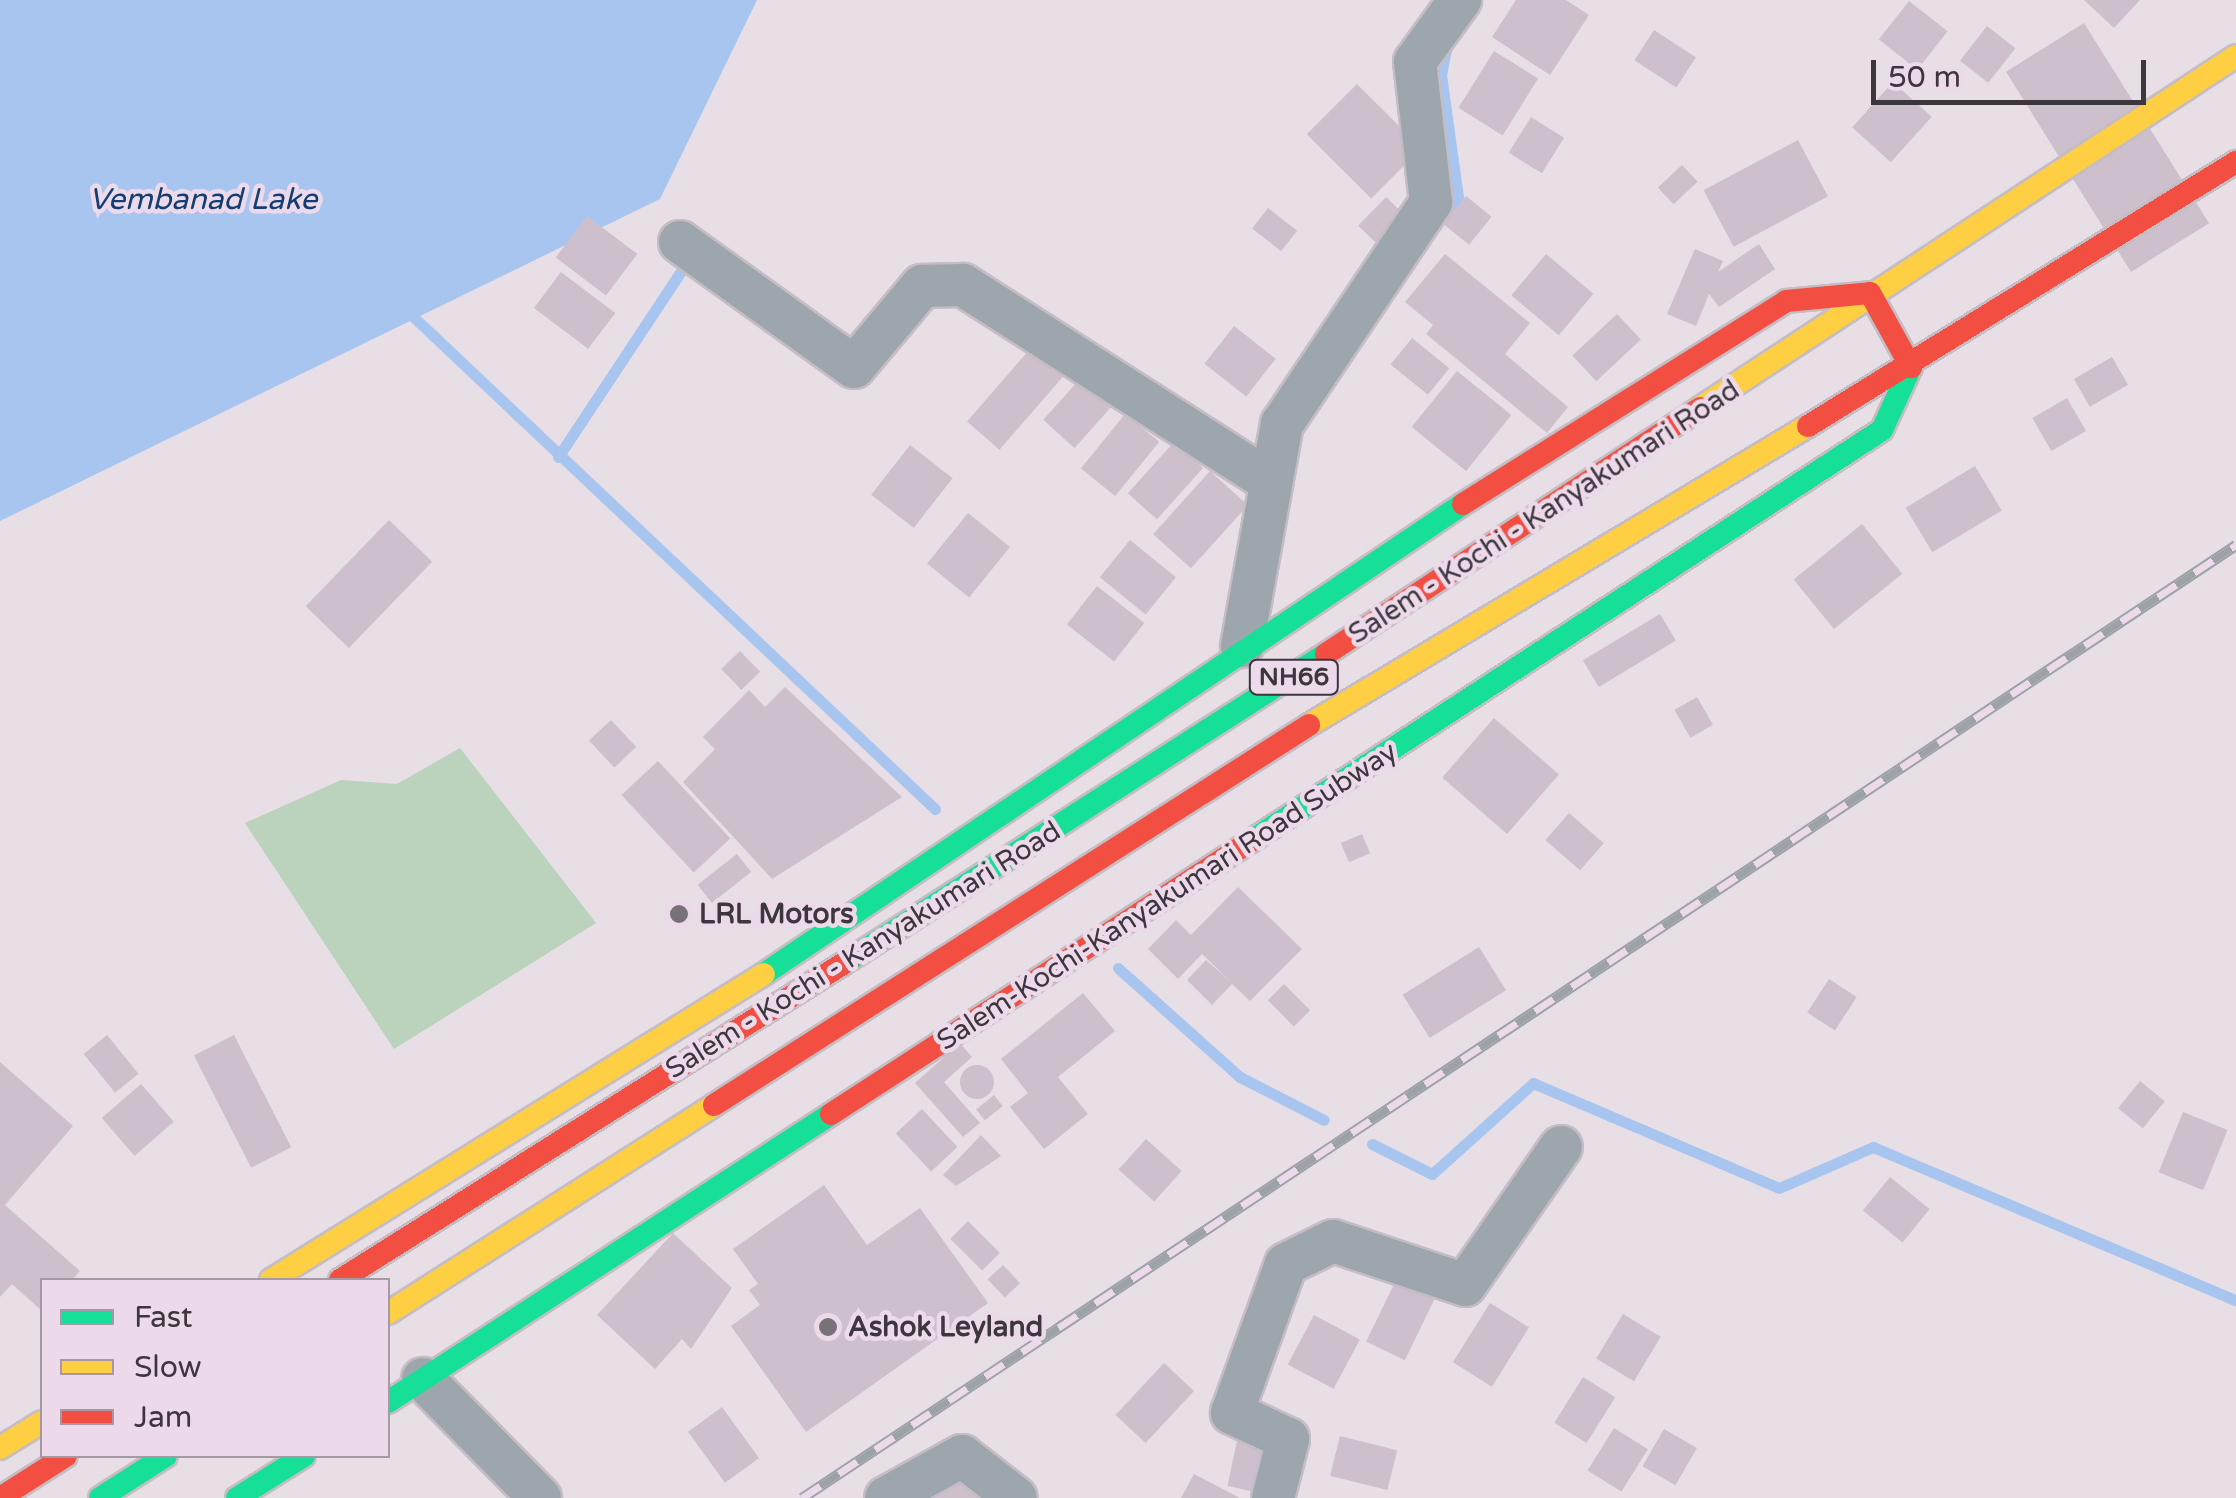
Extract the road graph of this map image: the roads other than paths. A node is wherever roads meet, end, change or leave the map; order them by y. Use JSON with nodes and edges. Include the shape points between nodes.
{"nodes":[{"id":1,"x":1460,"y":0,"type":"edge"},
{"id":2,"x":2236,"y":56,"type":"edge"},
{"id":3,"x":2236,"y":162,"type":"edge"},
{"id":4,"x":680,"y":242,"type":"dead end"},
{"id":5,"x":1870,"y":293,"type":"junction"},
{"id":6,"x":1912,"y":362,"type":"junction"},
{"id":7,"x":1270,"y":482,"type":"junction"},
{"id":8,"x":1242,"y":646,"type":"junction"},
{"id":9,"x":1560,"y":1146,"type":"dead end"},
{"id":10,"x":274,"y":1278,"type":"edge"},
{"id":11,"x":343,"y":1278,"type":"edge"},
{"id":12,"x":390,"y":1313,"type":"edge"},
{"id":13,"x":423,"y":1379,"type":"junction"},
{"id":14,"x":390,"y":1401,"type":"edge"},
{"id":15,"x":40,"y":1423,"type":"edge"},
{"id":16,"x":0,"y":1448,"type":"edge"},
{"id":17,"x":63,"y":1458,"type":"edge"},
{"id":18,"x":163,"y":1458,"type":"edge"},
{"id":19,"x":301,"y":1458,"type":"edge"},
{"id":20,"x":0,"y":1498,"type":"edge"},
{"id":21,"x":100,"y":1498,"type":"edge"},
{"id":22,"x":237,"y":1498,"type":"edge"},
{"id":23,"x":540,"y":1498,"type":"edge"},
{"id":24,"x":886,"y":1498,"type":"edge"},
{"id":25,"x":1016,"y":1498,"type":"edge"},
{"id":26,"x":1273,"y":1498,"type":"edge"}],
"edges":[{"from":1,"to":7,"type":"street","via":[[1416,62],[1432,168],[1421,229],[1295,401]]},
{"from":2,"to":5,"type":"main road","name":"Salem - Kochi - Kanyakumari Road","number":"NH66"},
{"from":3,"to":6,"type":"main road","name":"Salem - Kochi - Kanyakumari Road","number":"NH66"},
{"from":4,"to":7,"type":"street","via":[[854,367],[922,286],[963,285]]},
{"from":5,"to":6,"type":"main road"},
{"from":5,"to":8,"type":"main road","via":[[1786,301]]},
{"from":5,"to":11,"type":"main road","name":"Salem - Kochi - Kanyakumari Road","number":"NH66","via":[[1096,805]]},
{"from":6,"to":12,"type":"main road","name":"Salem - Kochi - Kanyakumari Road","number":"NH66","via":[[1352,697]]},
{"from":6,"to":13,"type":"main road","name":"Salem-Kochi-Kanyakumari Road Subway","via":[[1882,430]]},
{"from":7,"to":8,"type":"street"},
{"from":8,"to":10,"type":"main road","via":[[871,908]]},
{"from":9,"to":26,"type":"street","via":[[1465,1285],[1333,1241],[1286,1264],[1232,1413],[1288,1439]]},
{"from":13,"to":14,"type":"main road","name":"Salem-Kochi-Kanyakumari Road Subway"},
{"from":13,"to":23,"type":"street"},
{"from":15,"to":16,"type":"main road"},
{"from":17,"to":20,"type":"main road"},
{"from":18,"to":21,"type":"main road"},
{"from":19,"to":22,"type":"main road"},
{"from":24,"to":25,"type":"street","via":[[962,1456]]}]}
